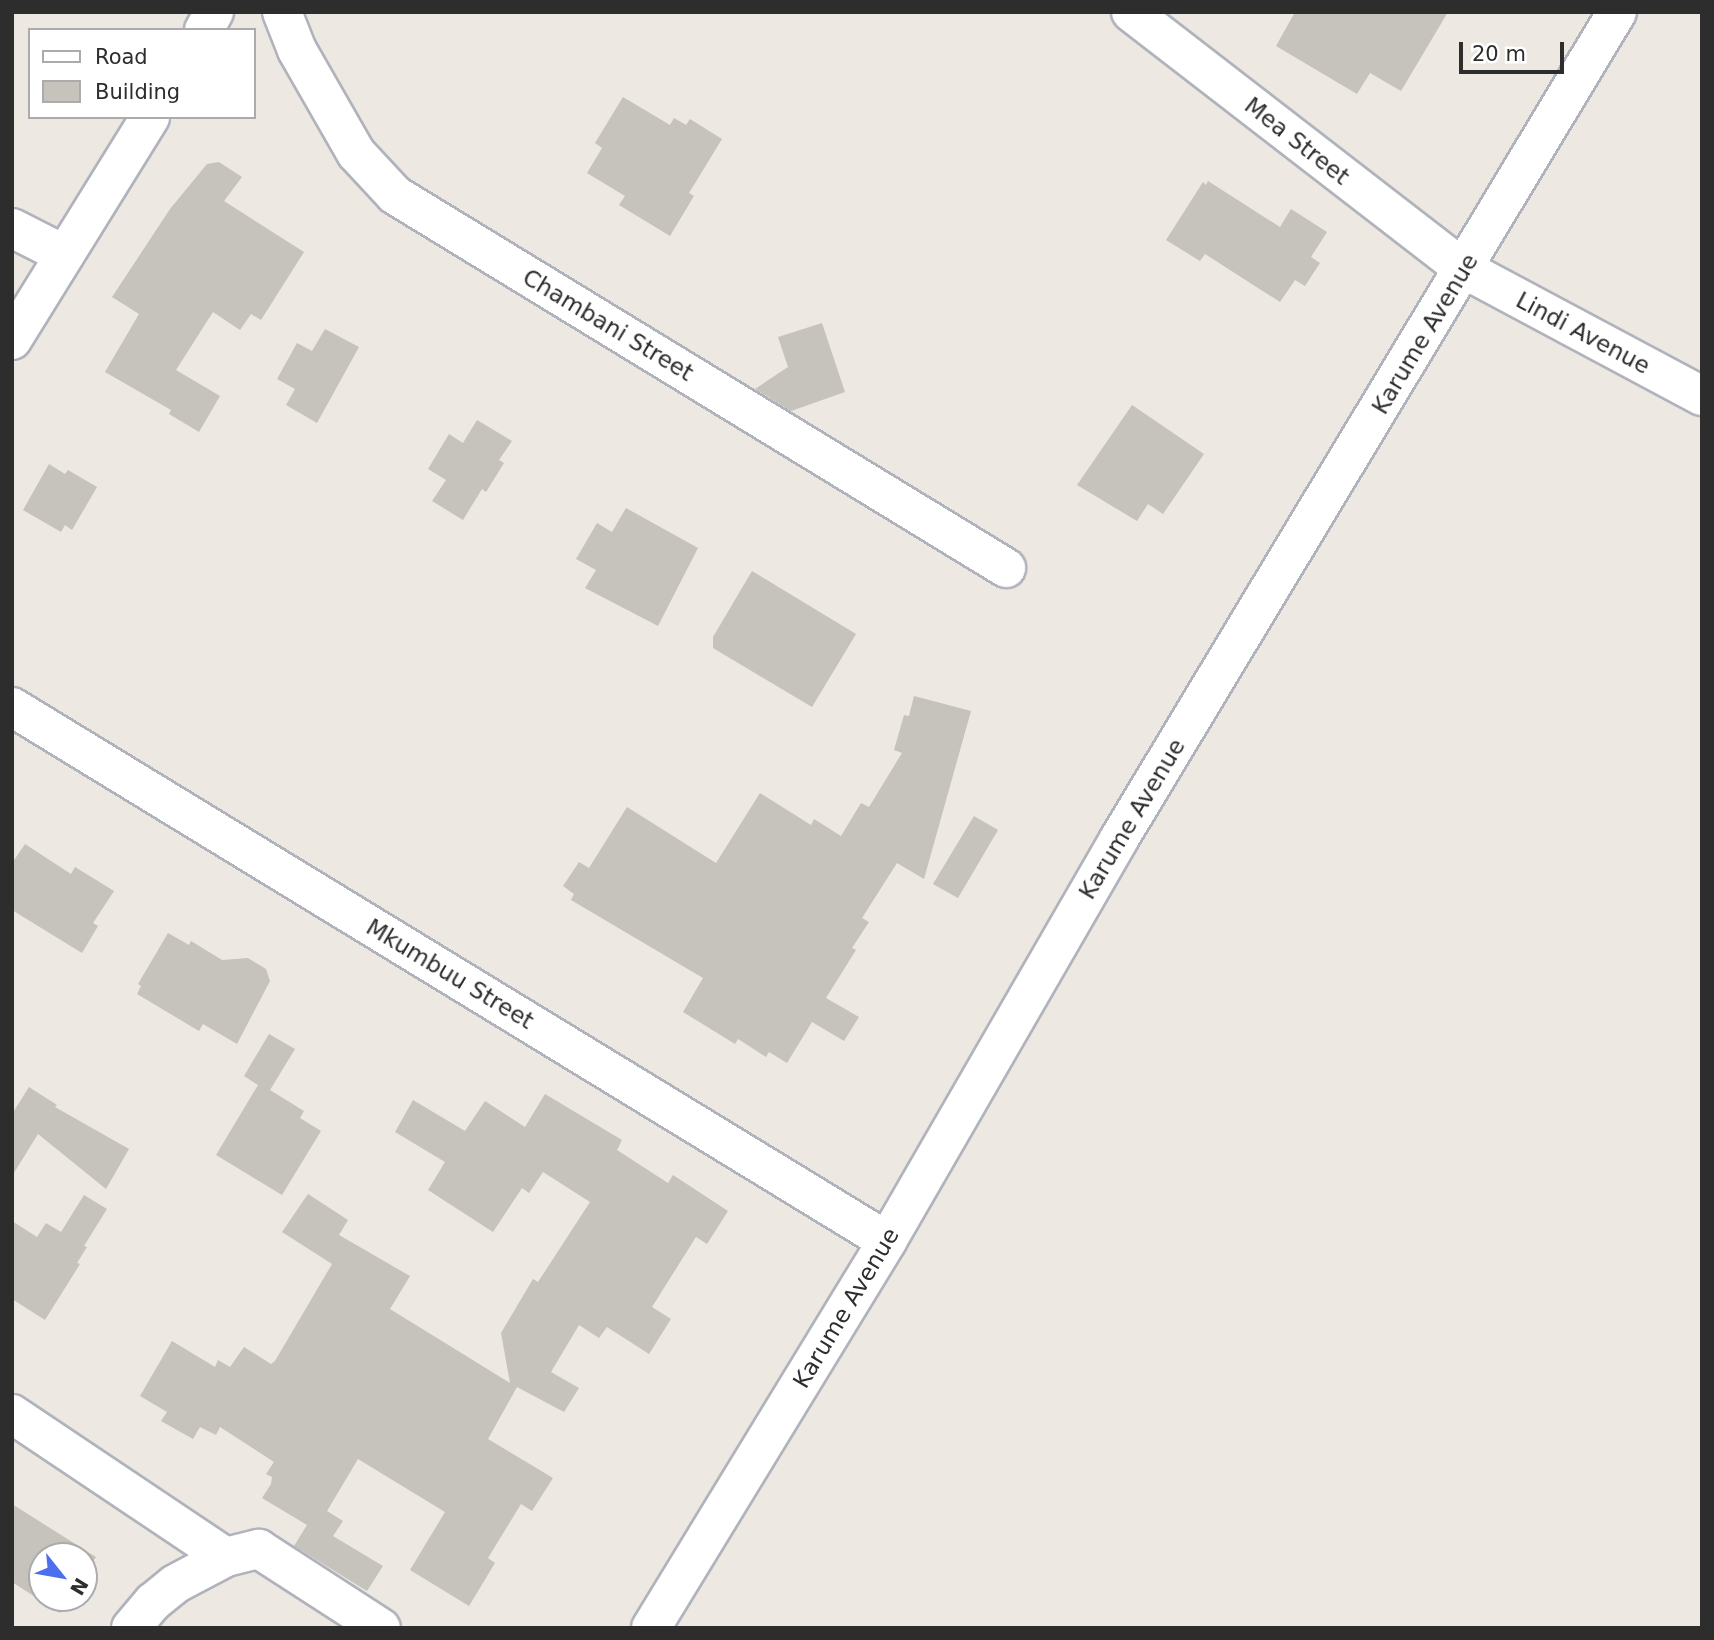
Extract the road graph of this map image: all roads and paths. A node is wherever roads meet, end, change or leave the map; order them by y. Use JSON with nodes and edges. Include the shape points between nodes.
{"nodes":[{"id":1,"x":214,"y":12,"type":"edge"},
{"id":2,"x":282,"y":12,"type":"edge"},
{"id":3,"x":1131,"y":12,"type":"edge"},
{"id":4,"x":1617,"y":12,"type":"edge"},
{"id":5,"x":205,"y":28,"type":"edge"},
{"id":6,"x":149,"y":119,"type":"edge"},
{"id":7,"x":12,"y":228,"type":"edge"},
{"id":8,"x":65,"y":255,"type":"junction"},
{"id":9,"x":1464,"y":269,"type":"junction"},
{"id":10,"x":12,"y":340,"type":"edge"},
{"id":11,"x":1702,"y":397,"type":"edge"},
{"id":12,"x":1006,"y":568,"type":"dead end"},
{"id":13,"x":12,"y":707,"type":"edge"},
{"id":14,"x":887,"y":1241,"type":"junction"},
{"id":15,"x":12,"y":1414,"type":"edge"},
{"id":16,"x":226,"y":1557,"type":"junction"},
{"id":17,"x":131,"y":1628,"type":"edge"},
{"id":18,"x":381,"y":1628,"type":"edge"},
{"id":19,"x":650,"y":1628,"type":"edge"}],
"edges":[{"from":1,"to":5,"type":"street"},
{"from":2,"to":12,"type":"street","name":"Chambani Street","via":[[297,50],[356,153],[394,195]]},
{"from":3,"to":9,"type":"street","name":"Mea Street"},
{"from":4,"to":9,"type":"street","name":"Karume Avenue"},
{"from":6,"to":8,"type":"street"},
{"from":7,"to":8,"type":"street"},
{"from":8,"to":10,"type":"street"},
{"from":9,"to":11,"type":"street","name":"Lindi Avenue"},
{"from":9,"to":14,"type":"street","name":"Karume Avenue","via":[[1119,839]]},
{"from":13,"to":14,"type":"street","name":"Mkumbuu Street"},
{"from":14,"to":19,"type":"street","name":"Karume Avenue"},
{"from":15,"to":16,"type":"street"},
{"from":16,"to":17,"type":"street","via":[[175,1584]]},
{"from":16,"to":18,"type":"street","via":[[259,1549]]}]}
